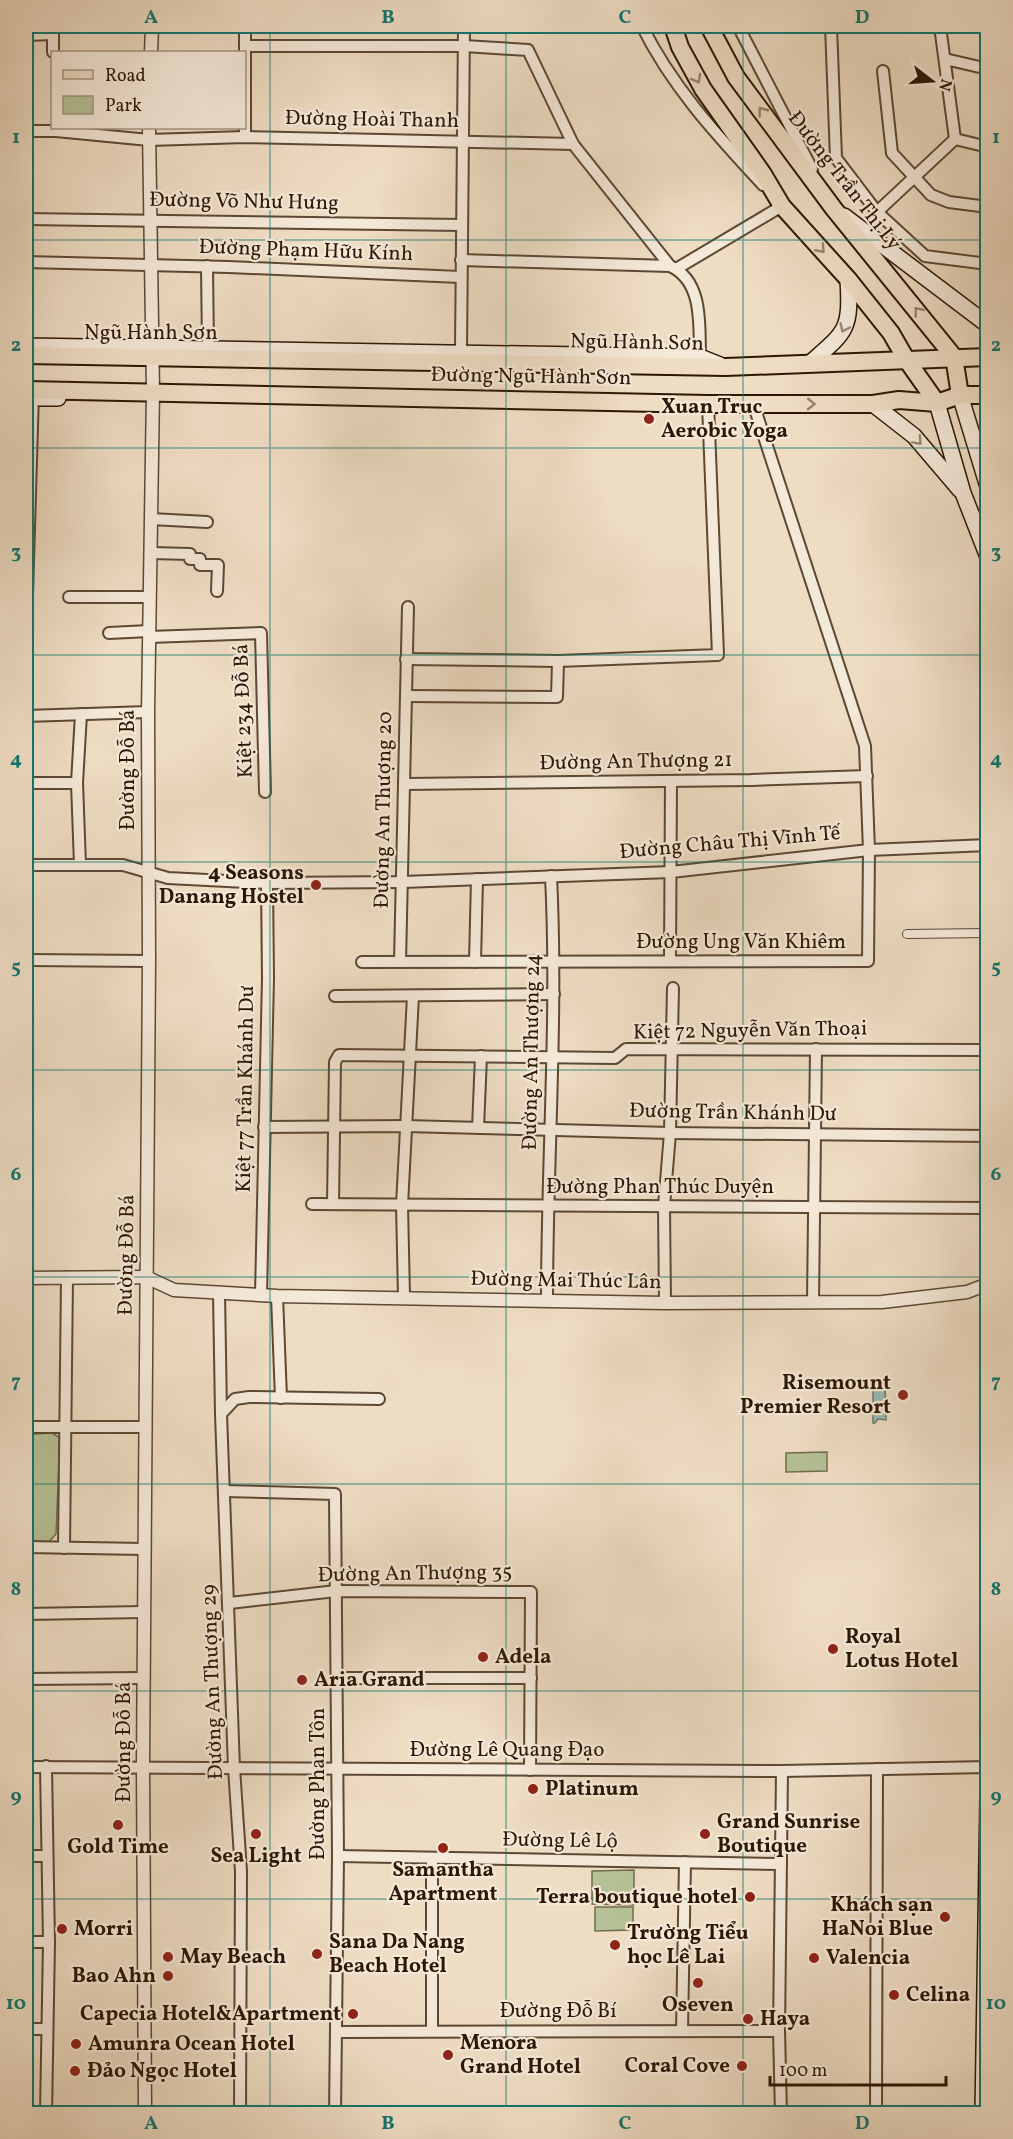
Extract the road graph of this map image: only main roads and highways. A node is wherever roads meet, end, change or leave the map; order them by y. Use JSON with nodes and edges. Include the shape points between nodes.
{"nodes":[{"id":1,"x":673,"y":26,"type":"edge"},
{"id":2,"x":709,"y":26,"type":"edge"},
{"id":3,"x":834,"y":208,"type":"junction"},
{"id":4,"x":849,"y":279,"type":"junction"},
{"id":5,"x":987,"y":325,"type":"edge"},
{"id":6,"x":26,"y":346,"type":"edge"},
{"id":7,"x":152,"y":352,"type":"junction"},
{"id":8,"x":26,"y":355,"type":"edge"},
{"id":9,"x":954,"y":357,"type":"junction"},
{"id":10,"x":987,"y":357,"type":"edge"},
{"id":11,"x":906,"y":359,"type":"junction"},
{"id":12,"x":809,"y":364,"type":"junction"},
{"id":13,"x":726,"y":367,"type":"junction"},
{"id":14,"x":29,"y":394,"type":"edge"},
{"id":15,"x":153,"y":394,"type":"junction"},
{"id":16,"x":987,"y":395,"type":"edge"},
{"id":17,"x":960,"y":396,"type":"junction"},
{"id":18,"x":937,"y":403,"type":"junction"},
{"id":19,"x":873,"y":404,"type":"junction"},
{"id":20,"x":987,"y":451,"type":"edge"},
{"id":21,"x":986,"y":480,"type":"edge"},
{"id":22,"x":963,"y":493,"type":"junction"},
{"id":23,"x":987,"y":557,"type":"edge"},
{"id":24,"x":987,"y":1796,"type":"edge"},
{"id":25,"x":987,"y":1831,"type":"edge"},
{"id":26,"x":987,"y":1900,"type":"edge"},
{"id":27,"x":987,"y":1969,"type":"edge"},
{"id":28,"x":986,"y":2039,"type":"edge"},
{"id":29,"x":984,"y":2114,"type":"edge"}],
"edges":[{"from":1,"to":4,"type":"main road","one_way":true,"via":[[703,89],[782,206]]},
{"from":3,"to":2,"type":"main road","name":"Đường Trần Thị Lý","one_way":true,"via":[[736,77]]},
{"from":3,"to":5,"type":"main road"},
{"from":9,"to":3,"type":"main road","name":"Đường Trần Thị Lý","one_way":true},
{"from":4,"to":11,"type":"main road"},
{"from":4,"to":12,"type":"main road","one_way":true,"via":[[850,313],[840,337]]},
{"from":6,"to":7,"type":"main road","name":"Ngũ Hành Sơn"},
{"from":7,"to":8,"type":"main road","name":"Ngũ Hành Sơn"},
{"from":7,"to":13,"type":"main road","name":"Ngũ Hành Sơn"},
{"from":7,"to":13,"type":"main road","name":"Ngũ Hành Sơn","via":[[208,348],[699,357]]},
{"from":9,"to":10,"type":"main road"},
{"from":9,"to":11,"type":"main road"},
{"from":9,"to":17,"type":"main road"},
{"from":11,"to":12,"type":"main road"},
{"from":11,"to":18,"type":"main road"},
{"from":12,"to":13,"type":"main road"},
{"from":14,"to":15,"type":"main road"},
{"from":14,"to":15,"type":"main road","name":"Đường Ngũ Hành Sơn","via":[[124,390]]},
{"from":15,"to":19,"type":"main road","name":"Đường Ngũ Hành Sơn","one_way":true,"via":[[708,407],[753,403]]},
{"from":16,"to":17,"type":"main road"},
{"from":17,"to":18,"type":"main road"},
{"from":17,"to":21,"type":"main road"},
{"from":18,"to":19,"type":"main road","name":"Đường Ngũ Hành Sơn","via":[[899,400]]},
{"from":18,"to":22,"type":"main road"},
{"from":19,"to":22,"type":"main road","one_way":true,"via":[[914,436]]},
{"from":20,"to":21,"type":"main road"},
{"from":22,"to":23,"type":"main road"},
{"from":24,"to":25,"type":"main road"},
{"from":25,"to":26,"type":"main road"},
{"from":26,"to":27,"type":"main road"},
{"from":27,"to":28,"type":"main road"},
{"from":28,"to":29,"type":"main road"}]}
